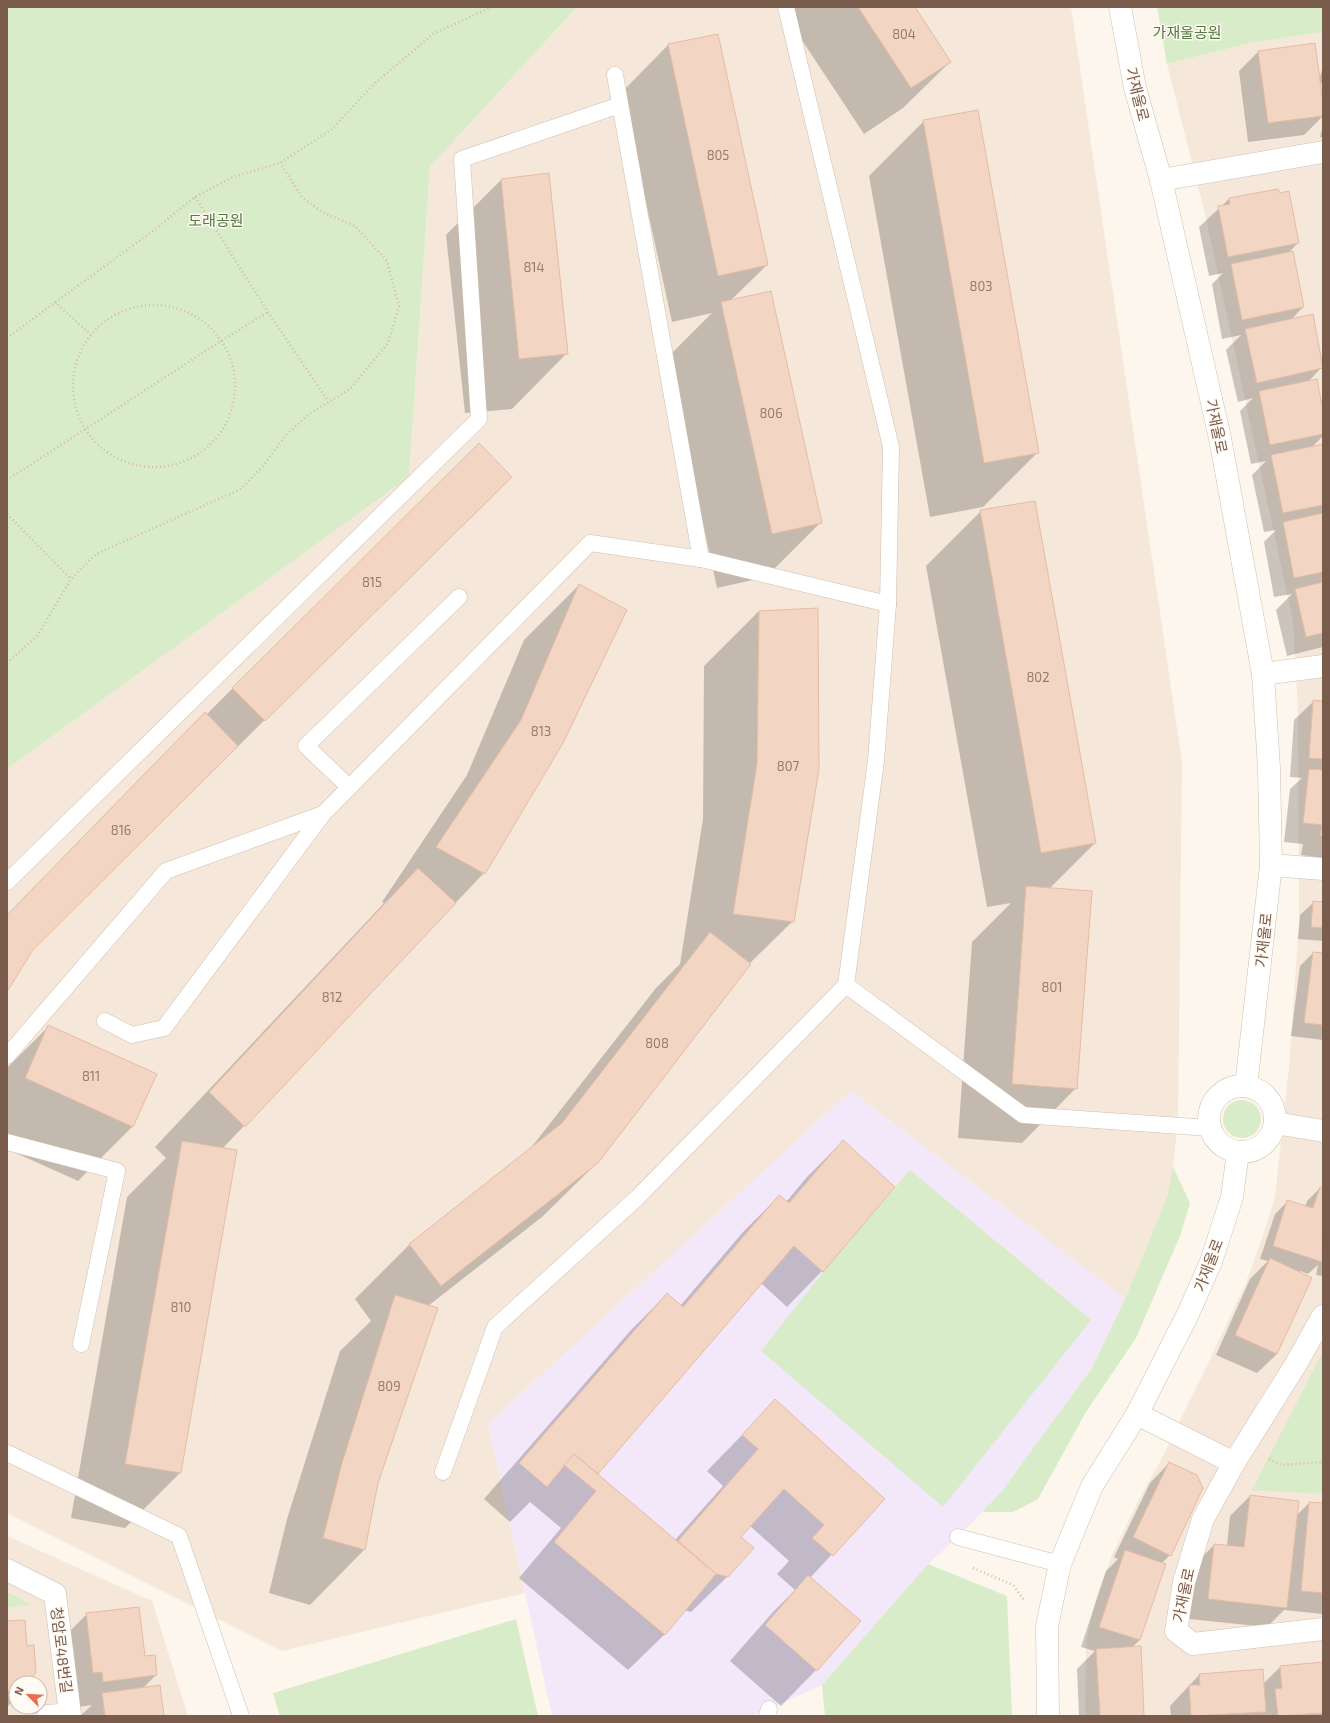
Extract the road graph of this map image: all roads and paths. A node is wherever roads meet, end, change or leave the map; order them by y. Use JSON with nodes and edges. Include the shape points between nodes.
{"nodes":[{"id":1,"x":492,"y":7,"type":"edge"},
{"id":2,"x":786,"y":7,"type":"edge"},
{"id":3,"x":1120,"y":7,"type":"edge"},
{"id":4,"x":615,"y":75,"type":"dead end"},
{"id":5,"x":620,"y":105,"type":"junction"},
{"id":6,"x":1322,"y":156,"type":"edge"},
{"id":7,"x":280,"y":163,"type":"junction"},
{"id":8,"x":1161,"y":180,"type":"junction"},
{"id":9,"x":195,"y":197,"type":"junction"},
{"id":10,"x":55,"y":302,"type":"junction"},
{"id":11,"x":268,"y":312,"type":"junction"},
{"id":12,"x":91,"y":335,"type":"junction"},
{"id":13,"x":7,"y":338,"type":"edge"},
{"id":14,"x":221,"y":341,"type":"junction"},
{"id":15,"x":328,"y":401,"type":"junction"},
{"id":16,"x":86,"y":429,"type":"junction"},
{"id":17,"x":7,"y":480,"type":"edge"},
{"id":18,"x":7,"y":514,"type":"edge"},
{"id":19,"x":701,"y":559,"type":"junction"},
{"id":20,"x":71,"y":579,"type":"junction"},
{"id":21,"x":459,"y":598,"type":"dead end"},
{"id":22,"x":888,"y":604,"type":"junction"},
{"id":23,"x":7,"y":663,"type":"edge"},
{"id":24,"x":1323,"y":666,"type":"edge"},
{"id":25,"x":1263,"y":674,"type":"junction"},
{"id":26,"x":349,"y":787,"type":"junction"},
{"id":27,"x":323,"y":814,"type":"junction"},
{"id":28,"x":1271,"y":865,"type":"junction"},
{"id":29,"x":1323,"y":869,"type":"edge"},
{"id":30,"x":7,"y":882,"type":"edge"},
{"id":31,"x":846,"y":985,"type":"junction"},
{"id":32,"x":105,"y":1021,"type":"dead end"},
{"id":33,"x":7,"y":1056,"type":"edge"},
{"id":34,"x":1246,"y":1086,"type":"junction"},
{"id":35,"x":1275,"y":1123,"type":"junction"},
{"id":36,"x":1210,"y":1128,"type":"junction"},
{"id":37,"x":1323,"y":1131,"type":"edge"},
{"id":38,"x":7,"y":1142,"type":"edge"},
{"id":39,"x":1238,"y":1152,"type":"junction"},
{"id":40,"x":1323,"y":1316,"type":"edge"},
{"id":41,"x":81,"y":1344,"type":"dead end"},
{"id":42,"x":1137,"y":1414,"type":"junction"},
{"id":43,"x":7,"y":1453,"type":"edge"},
{"id":44,"x":1238,"y":1455,"type":"junction"},
{"id":45,"x":1323,"y":1462,"type":"edge"},
{"id":46,"x":443,"y":1472,"type":"dead end"},
{"id":47,"x":958,"y":1537,"type":"dead end"},
{"id":48,"x":1060,"y":1564,"type":"junction"},
{"id":49,"x":972,"y":1568,"type":"dead end"},
{"id":50,"x":7,"y":1570,"type":"edge"},
{"id":51,"x":1025,"y":1605,"type":"dead end"},
{"id":52,"x":1323,"y":1629,"type":"edge"},
{"id":53,"x":48,"y":1716,"type":"edge"},
{"id":54,"x":241,"y":1716,"type":"edge"},
{"id":55,"x":1048,"y":1716,"type":"edge"}],
"edges":[{"from":1,"to":7,"type":"path","via":[[433,34],[374,84],[331,130]]},
{"from":2,"to":22,"type":"lane","via":[[891,448]]},
{"from":3,"to":8,"type":"street","name":"가재울로","via":[[1136,88]]},
{"from":4,"to":5,"type":"lane"},
{"from":5,"to":19,"type":"lane"},
{"from":5,"to":30,"type":"lane","via":[[462,159],[479,419]]},
{"from":6,"to":8,"type":"street"},
{"from":7,"to":9,"type":"path","via":[[233,177]]},
{"from":7,"to":15,"type":"path","via":[[302,197],[322,212],[355,226],[387,260],[399,306],[388,343],[350,389]]},
{"from":8,"to":25,"type":"street","name":"가재울로","via":[[1220,438]]},
{"from":9,"to":10,"type":"path"},
{"from":9,"to":11,"type":"path"},
{"from":10,"to":12,"type":"path"},
{"from":10,"to":13,"type":"path"},
{"from":11,"to":14,"type":"path"},
{"from":11,"to":15,"type":"path"},
{"from":12,"to":14,"type":"path","via":[[112,317],[138,306],[165,306],[190,313],[211,328]]},
{"from":12,"to":16,"type":"path","via":[[77,359],[73,387],[77,414]]},
{"from":14,"to":16,"type":"path"},
{"from":14,"to":16,"type":"path","via":[[234,373],[234,400],[226,424],[210,445],[188,460],[164,467],[138,466],[112,456],[91,438]]},
{"from":15,"to":20,"type":"path","via":[[286,435],[263,466],[241,489],[96,554]]},
{"from":16,"to":17,"type":"path"},
{"from":18,"to":20,"type":"path"},
{"from":19,"to":22,"type":"lane"},
{"from":19,"to":26,"type":"lane","via":[[590,543]]},
{"from":20,"to":23,"type":"path","via":[[38,635]]},
{"from":21,"to":26,"type":"lane","via":[[306,746]]},
{"from":22,"to":31,"type":"lane","via":[[876,761]]},
{"from":24,"to":25,"type":"street"},
{"from":25,"to":28,"type":"street","name":"가재울로","via":[[1269,768]]},
{"from":26,"to":27,"type":"lane"},
{"from":27,"to":32,"type":"lane","via":[[164,1028],[132,1035]]},
{"from":27,"to":33,"type":"lane","via":[[166,871]]},
{"from":28,"to":29,"type":"street"},
{"from":28,"to":34,"type":"street","name":"가재울로"},
{"from":31,"to":36,"type":"lane","via":[[1023,1115]]},
{"from":31,"to":46,"type":"lane","via":[[638,1197],[495,1327]]},
{"from":34,"to":35,"type":"street","via":[[1258,1090],[1268,1099],[1274,1110]]},
{"from":34,"to":36,"type":"street","via":[[1233,1087],[1222,1093],[1213,1103],[1209,1115]]},
{"from":35,"to":37,"type":"street"},
{"from":35,"to":39,"type":"street","via":[[1271,1136],[1263,1145],[1251,1151]]},
{"from":36,"to":39,"type":"street","via":[[1216,1140],[1226,1148]]},
{"from":38,"to":41,"type":"lane","via":[[117,1171]]},
{"from":39,"to":42,"type":"street","name":"가재울로","via":[[1232,1197],[1211,1262],[1187,1316]]},
{"from":40,"to":44,"type":"street","name":"가재울로","via":[[1296,1364]]},
{"from":42,"to":44,"type":"street"},
{"from":42,"to":48,"type":"street","name":"가재울로","via":[[1092,1486]]},
{"from":43,"to":54,"type":"lane","via":[[179,1536]]},
{"from":44,"to":45,"type":"path","via":[[1282,1466]]},
{"from":44,"to":52,"type":"street","name":"가재울로","via":[[1203,1520],[1184,1582],[1176,1631],[1193,1644]]},
{"from":47,"to":48,"type":"lane"},
{"from":48,"to":55,"type":"street","name":"가재울로","via":[[1047,1626]]},
{"from":49,"to":51,"type":"path","via":[[1013,1585],[1024,1599]]},
{"from":50,"to":53,"type":"street","name":"청암로48번길","via":[[55,1594],[70,1714]]}]}
